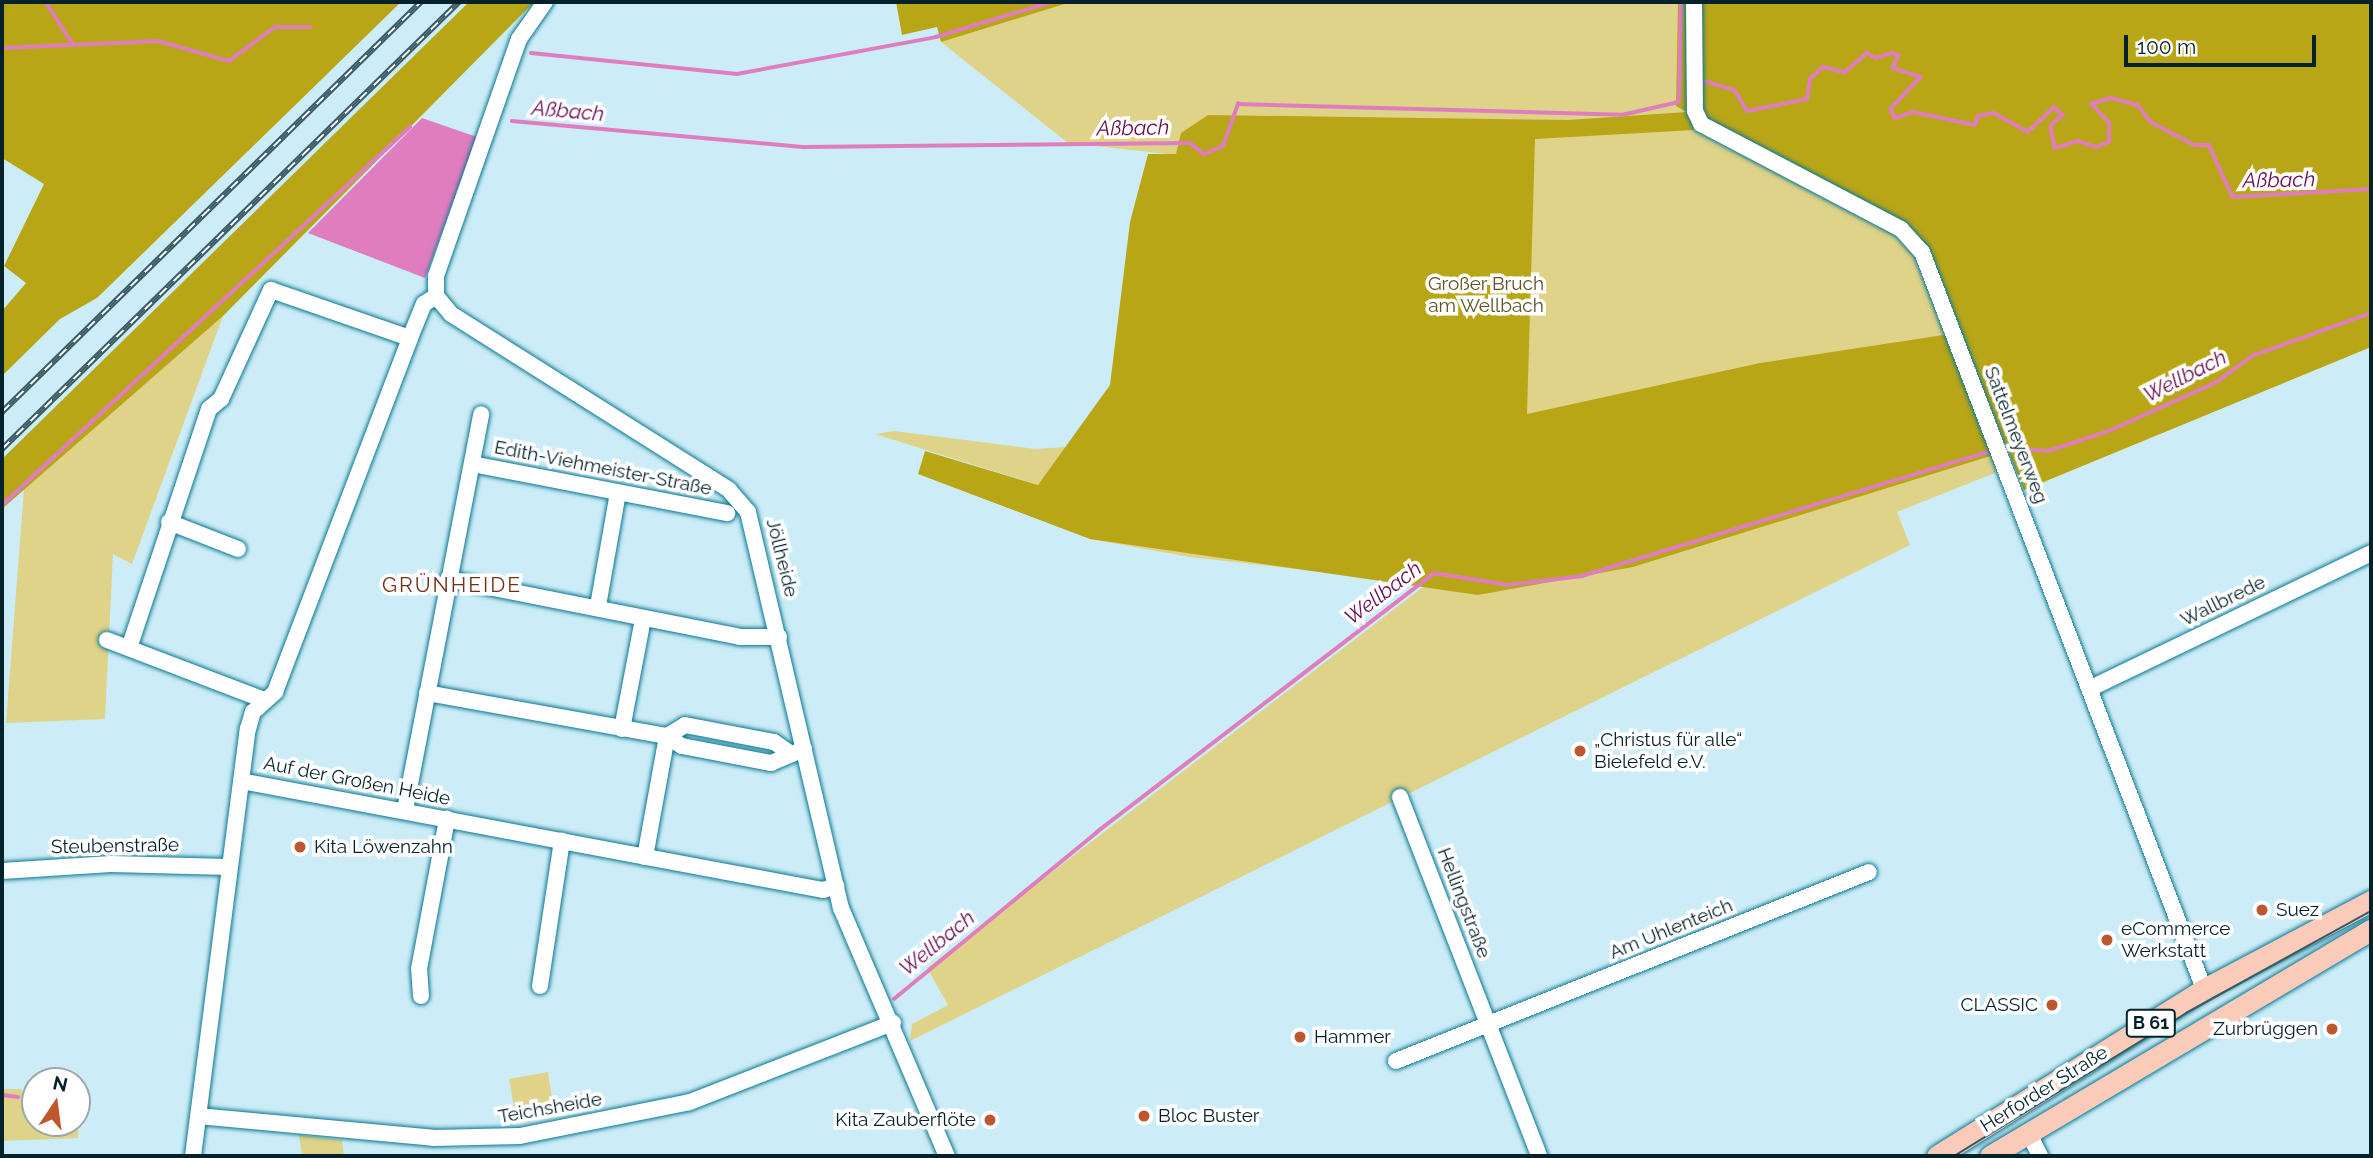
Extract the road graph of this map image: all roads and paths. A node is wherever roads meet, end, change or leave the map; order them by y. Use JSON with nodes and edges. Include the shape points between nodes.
{"nodes":[{"id":1,"x":544,"y":2,"type":"edge"},
{"id":2,"x":1694,"y":2,"type":"edge"},
{"id":3,"x":436,"y":296,"type":"junction"},
{"id":4,"x":410,"y":338,"type":"junction"},
{"id":5,"x":481,"y":414,"type":"dead end"},
{"id":6,"x":472,"y":464,"type":"junction"},
{"id":7,"x":618,"y":493,"type":"junction"},
{"id":8,"x":727,"y":513,"type":"dead end"},
{"id":9,"x":169,"y":522,"type":"junction"},
{"id":10,"x":237,"y":549,"type":"dead end"},
{"id":11,"x":2371,"y":553,"type":"edge"},
{"id":12,"x":448,"y":579,"type":"junction"},
{"id":13,"x":598,"y":606,"type":"junction"},
{"id":14,"x":643,"y":619,"type":"junction"},
{"id":15,"x":779,"y":637,"type":"junction"},
{"id":16,"x":107,"y":640,"type":"dead end"},
{"id":17,"x":129,"y":648,"type":"junction"},
{"id":18,"x":2093,"y":687,"type":"junction"},
{"id":19,"x":427,"y":693,"type":"junction"},
{"id":20,"x":264,"y":700,"type":"junction"},
{"id":21,"x":622,"y":729,"type":"junction"},
{"id":22,"x":667,"y":736,"type":"junction"},
{"id":23,"x":798,"y":751,"type":"junction"},
{"id":24,"x":241,"y":781,"type":"junction"},
{"id":25,"x":1400,"y":797,"type":"dead end"},
{"id":26,"x":405,"y":810,"type":"junction"},
{"id":27,"x":447,"y":819,"type":"junction"},
{"id":28,"x":562,"y":842,"type":"junction"},
{"id":29,"x":646,"y":857,"type":"junction"},
{"id":30,"x":229,"y":867,"type":"junction"},
{"id":31,"x":2,"y":871,"type":"edge"},
{"id":32,"x":1869,"y":872,"type":"dead end"},
{"id":33,"x":836,"y":886,"type":"junction"},
{"id":34,"x":2371,"y":901,"type":"edge"},
{"id":35,"x":2371,"y":930,"type":"edge"},
{"id":36,"x":540,"y":986,"type":"dead end"},
{"id":37,"x":2204,"y":989,"type":"junction"},
{"id":38,"x":421,"y":996,"type":"dead end"},
{"id":39,"x":2212,"y":1022,"type":"junction"},
{"id":40,"x":893,"y":1023,"type":"junction"},
{"id":41,"x":1488,"y":1025,"type":"junction"},
{"id":42,"x":1396,"y":1060,"type":"dead end"},
{"id":43,"x":198,"y":1116,"type":"junction"},
{"id":44,"x":2029,"y":1134,"type":"junction"},
{"id":45,"x":193,"y":1156,"type":"edge"},
{"id":46,"x":947,"y":1156,"type":"edge"},
{"id":47,"x":1539,"y":1156,"type":"edge"},
{"id":48,"x":1937,"y":1156,"type":"edge"},
{"id":49,"x":1990,"y":1156,"type":"edge"},
{"id":50,"x":2040,"y":1156,"type":"edge"}],
"edges":[{"from":1,"to":3,"type":"street","via":[[519,39],[436,276]]},
{"from":2,"to":18,"type":"street","name":"Sattelmeyerweg","via":[[1695,111],[1701,124],[1901,229],[1922,252]]},
{"from":3,"to":4,"type":"street","via":[[424,304]]},
{"from":3,"to":15,"type":"street","name":"Jöllheide","via":[[451,314],[742,501],[753,524]]},
{"from":4,"to":9,"type":"street","via":[[271,290],[221,399],[209,409]]},
{"from":4,"to":20,"type":"street","via":[[275,692]]},
{"from":5,"to":6,"type":"street","name":"Edith-Viehmeister-Straße"},
{"from":6,"to":7,"type":"street","name":"Edith-Viehmeister-Straße"},
{"from":6,"to":12,"type":"street","name":"Edith-Viehmeister-Straße"},
{"from":7,"to":8,"type":"street","name":"Edith-Viehmeister-Straße"},
{"from":7,"to":13,"type":"street"},
{"from":9,"to":10,"type":"street"},
{"from":9,"to":17,"type":"street","via":[[167,547]]},
{"from":11,"to":18,"type":"street","name":"Wallbrede"},
{"from":12,"to":13,"type":"street"},
{"from":12,"to":19,"type":"street","name":"Edith-Viehmeister-Straße"},
{"from":13,"to":14,"type":"street"},
{"from":14,"to":15,"type":"street","via":[[762,640]]},
{"from":14,"to":21,"type":"street"},
{"from":15,"to":23,"type":"street","name":"Jöllheide"},
{"from":16,"to":17,"type":"street"},
{"from":17,"to":20,"type":"street"},
{"from":18,"to":37,"type":"street","name":"Sattelmeyerweg"},
{"from":19,"to":21,"type":"street"},
{"from":19,"to":26,"type":"street","name":"Edith-Viehmeister-Straße"},
{"from":20,"to":24,"type":"street","via":[[248,729]]},
{"from":21,"to":22,"type":"street"},
{"from":22,"to":23,"type":"street","via":[[682,746],[771,763]]},
{"from":22,"to":29,"type":"street"},
{"from":23,"to":33,"type":"street","name":"Jöllheide"},
{"from":24,"to":26,"type":"street","name":"Auf der Großen Heide"},
{"from":24,"to":30,"type":"street","name":"Auf der Großen Heide"},
{"from":25,"to":41,"type":"street","name":"Hellingstraße"},
{"from":26,"to":27,"type":"street","name":"Auf der Großen Heide"},
{"from":27,"to":28,"type":"street","name":"Auf der Großen Heide"},
{"from":27,"to":38,"type":"street","via":[[419,969]]},
{"from":28,"to":29,"type":"street","name":"Auf der Großen Heide"},
{"from":28,"to":36,"type":"street"},
{"from":29,"to":33,"type":"street","name":"Auf der Großen Heide","via":[[823,890]]},
{"from":30,"to":31,"type":"street","name":"Steubenstraße","via":[[111,864]]},
{"from":30,"to":43,"type":"street","name":"Auf der Großen Heide"},
{"from":32,"to":41,"type":"street","name":"Am Uhlenteich"},
{"from":33,"to":40,"type":"street","name":"Jöllheide"},
{"from":34,"to":37,"type":"main road","name":"Herforder Straße","number":"B 61"},
{"from":35,"to":39,"type":"main road","name":"Herforder Straße","number":"B 61"},
{"from":37,"to":39,"type":"main road"},
{"from":37,"to":48,"type":"main road","name":"Herforder Straße","number":"B 61"},
{"from":39,"to":44,"type":"main road","name":"Herforder Straße","number":"B 61"},
{"from":40,"to":43,"type":"street","name":"Teichsheide","via":[[690,1102],[520,1136],[454,1139]]},
{"from":40,"to":46,"type":"street","name":"Jöllheide"},
{"from":41,"to":42,"type":"street"},
{"from":41,"to":47,"type":"street","name":"Hellingstraße"},
{"from":43,"to":45,"type":"street","name":"Auf der Großen Heide"},
{"from":44,"to":49,"type":"main road","name":"Herforder Straße","number":"B 61"},
{"from":44,"to":50,"type":"street"}]}
